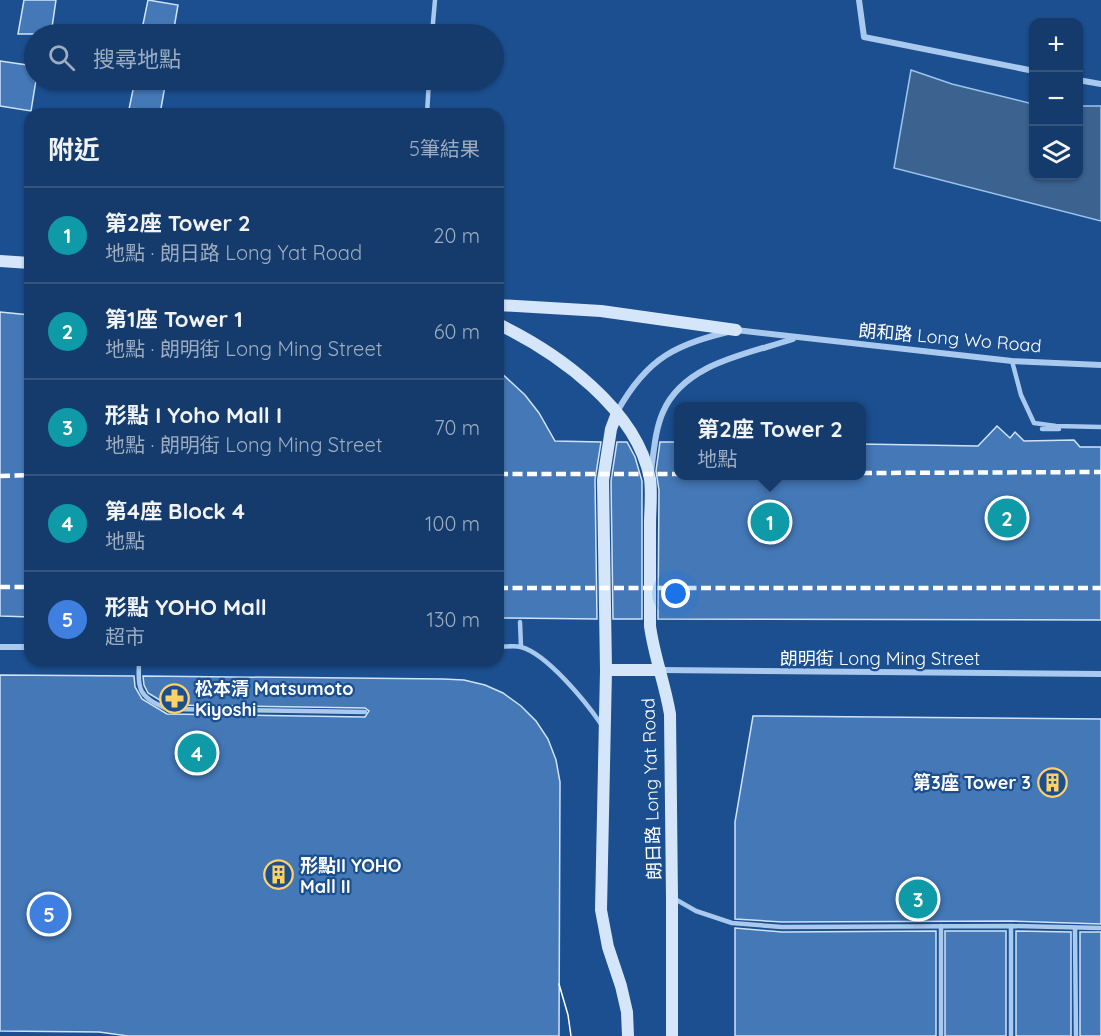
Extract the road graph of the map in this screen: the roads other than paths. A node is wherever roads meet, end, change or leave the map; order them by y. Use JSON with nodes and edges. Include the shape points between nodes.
{"nodes":[{"id":1,"x":435,"y":0,"type":"edge"},
{"id":2,"x":858,"y":0,"type":"edge"},
{"id":3,"x":433,"y":24,"type":"edge"},
{"id":4,"x":1029,"y":70,"type":"edge"},
{"id":5,"x":1083,"y":81,"type":"edge"},
{"id":6,"x":1101,"y":84,"type":"edge"},
{"id":7,"x":428,"y":90,"type":"edge"},
{"id":8,"x":427,"y":108,"type":"edge"},
{"id":9,"x":0,"y":261,"type":"edge"},
{"id":10,"x":24,"y":263,"type":"edge"},
{"id":11,"x":504,"y":305,"type":"edge"},
{"id":12,"x":504,"y":327,"type":"edge"},
{"id":13,"x":736,"y":330,"type":"junction"},
{"id":14,"x":796,"y":338,"type":"junction"},
{"id":15,"x":1012,"y":361,"type":"junction"},
{"id":16,"x":1101,"y":365,"type":"edge"},
{"id":17,"x":617,"y":413,"type":"junction"},
{"id":18,"x":1101,"y":428,"type":"edge"},
{"id":19,"x":1042,"y":429,"type":"dead end"},
{"id":20,"x":650,"y":480,"type":"junction"},
{"id":21,"x":520,"y":622,"type":"dead end"},
{"id":22,"x":504,"y":647,"type":"edge"},
{"id":23,"x":521,"y":647,"type":"junction"},
{"id":24,"x":0,"y":648,"type":"edge"},
{"id":25,"x":24,"y":648,"type":"edge"},
{"id":26,"x":138,"y":666,"type":"edge"},
{"id":27,"x":606,"y":670,"type":"junction"},
{"id":28,"x":660,"y":670,"type":"junction"},
{"id":29,"x":1101,"y":674,"type":"edge"},
{"id":30,"x":364,"y":712,"type":"dead end"},
{"id":31,"x":604,"y":728,"type":"junction"},
{"id":32,"x":672,"y":898,"type":"junction"},
{"id":33,"x":941,"y":926,"type":"junction"},
{"id":34,"x":1011,"y":926,"type":"junction"},
{"id":35,"x":1101,"y":928,"type":"edge"},
{"id":36,"x":1075,"y":929,"type":"junction"},
{"id":37,"x":628,"y":1036,"type":"edge"},
{"id":38,"x":672,"y":1036,"type":"edge"},
{"id":39,"x":941,"y":1036,"type":"edge"},
{"id":40,"x":1011,"y":1036,"type":"edge"},
{"id":41,"x":1076,"y":1036,"type":"edge"}],
"edges":[{"from":1,"to":3,"type":"lane"},
{"from":2,"to":4,"type":"street","via":[[864,37]]},
{"from":5,"to":6,"type":"street"},
{"from":7,"to":8,"type":"lane"},
{"from":9,"to":10,"type":"main road"},
{"from":11,"to":13,"type":"main road","via":[[601,311]]},
{"from":12,"to":17,"type":"main road","name":"朗日路 Long Yat Road","via":[[546,350]]},
{"from":13,"to":14,"type":"street","name":"朗和路 Long Wo Road"},
{"from":13,"to":17,"type":"street","name":"朗和路 Long Wo Road","via":[[674,349],[650,367]]},
{"from":14,"to":15,"type":"street","name":"朗和路 Long Wo Road"},
{"from":14,"to":20,"type":"street","name":"朗和路 Long Wo Road","via":[[707,367],[677,390],[657,430]]},
{"from":15,"to":16,"type":"street","name":"朗和路 Long Wo Road"},
{"from":15,"to":18,"type":"lane","via":[[1034,423]]},
{"from":17,"to":20,"type":"main road","name":"朗日路 Long Yat Road","via":[[636,442]]},
{"from":17,"to":27,"type":"main road","via":[[610,429],[603,480]]},
{"from":18,"to":19,"type":"lane"},
{"from":20,"to":28,"type":"main road","name":"朗日路 Long Yat Road","via":[[650,626]]},
{"from":21,"to":23,"type":"lane"},
{"from":22,"to":23,"type":"lane"},
{"from":23,"to":31,"type":"lane","via":[[538,656],[571,686]]},
{"from":24,"to":25,"type":"street"},
{"from":26,"to":30,"type":"lane","via":[[140,690],[167,709]]},
{"from":27,"to":28,"type":"main road"},
{"from":27,"to":31,"type":"main road"},
{"from":28,"to":29,"type":"street","name":"朗明街 Long Ming Street"},
{"from":28,"to":32,"type":"main road","name":"朗日路 Long Yat Road","via":[[670,714]]},
{"from":31,"to":37,"type":"main road","via":[[601,910],[627,1012]]},
{"from":32,"to":33,"type":"lane","via":[[732,923],[782,927]]},
{"from":32,"to":38,"type":"main road","name":"朗日路 Long Yat Road"},
{"from":33,"to":34,"type":"lane"},
{"from":33,"to":39,"type":"lane"},
{"from":34,"to":36,"type":"lane"},
{"from":34,"to":40,"type":"lane"},
{"from":35,"to":36,"type":"lane"},
{"from":36,"to":41,"type":"lane"}]}
